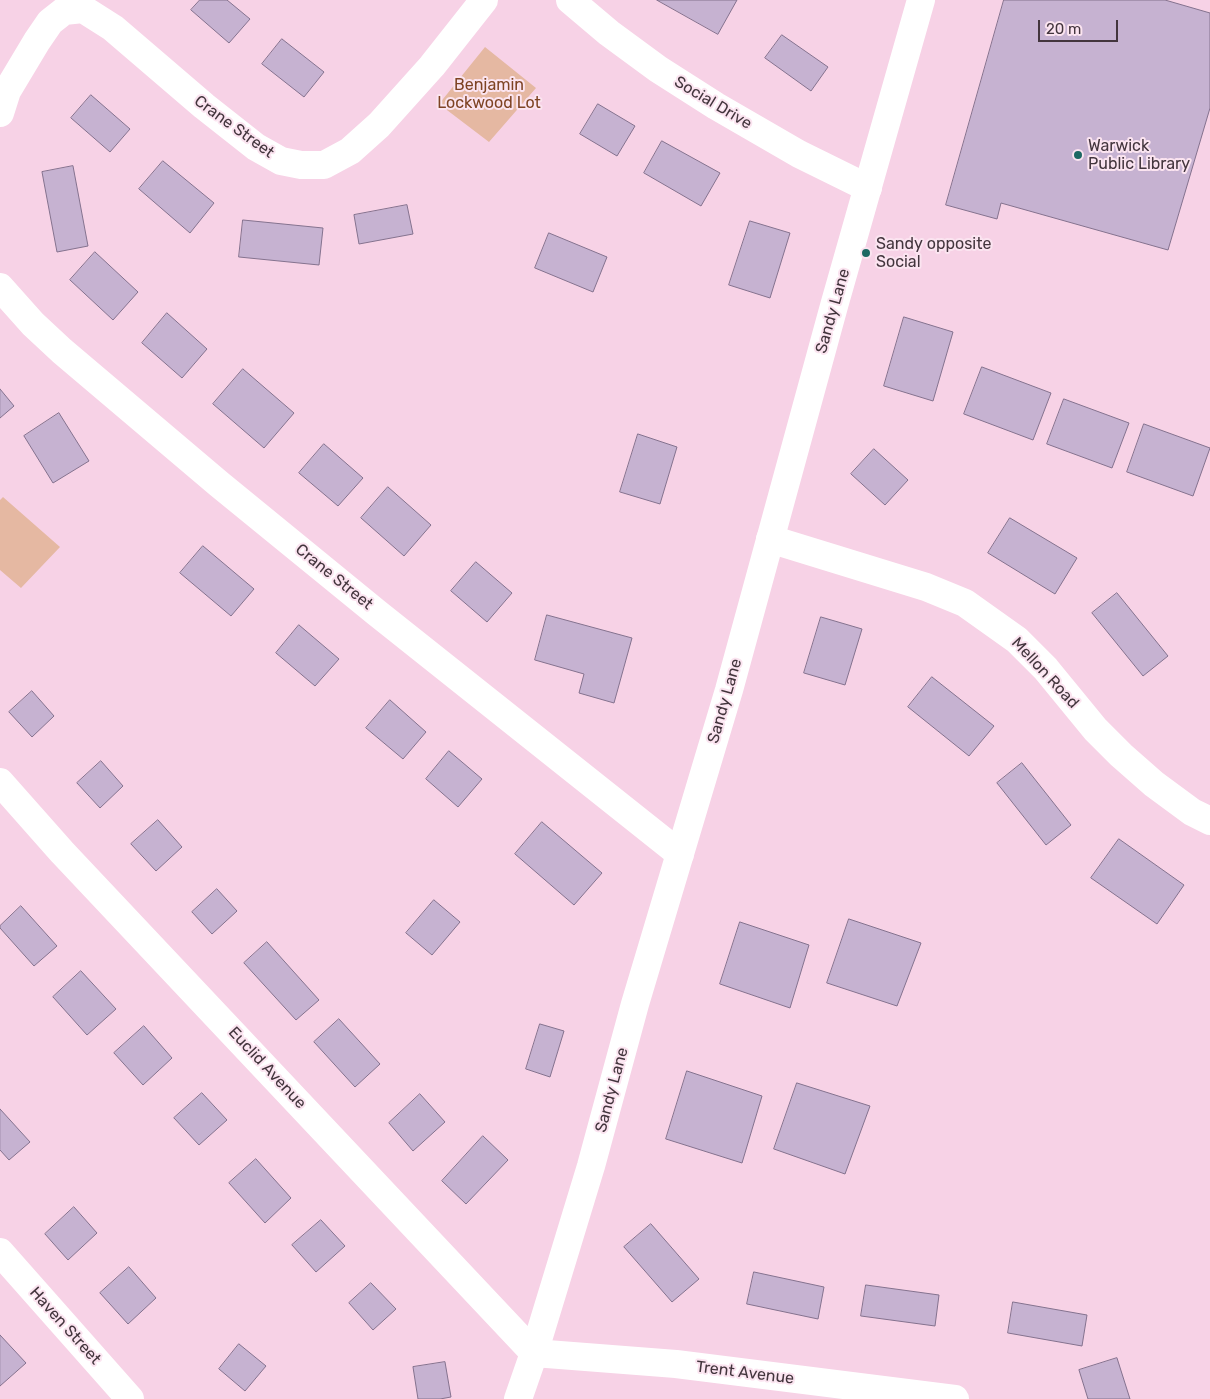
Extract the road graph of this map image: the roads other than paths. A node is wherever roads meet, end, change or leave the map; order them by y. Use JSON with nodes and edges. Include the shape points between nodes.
{"nodes":[{"id":1,"x":484,"y":0,"type":"edge"},
{"id":2,"x":570,"y":0,"type":"edge"},
{"id":3,"x":921,"y":0,"type":"edge"},
{"id":4,"x":0,"y":113,"type":"edge"},
{"id":5,"x":868,"y":188,"type":"junction"},
{"id":6,"x":0,"y":287,"type":"edge"},
{"id":7,"x":770,"y":539,"type":"junction"},
{"id":8,"x":0,"y":782,"type":"edge"},
{"id":9,"x":1210,"y":821,"type":"edge"},
{"id":10,"x":680,"y":854,"type":"junction"},
{"id":11,"x":0,"y":1252,"type":"edge"},
{"id":12,"x":534,"y":1353,"type":"junction"},
{"id":13,"x":130,"y":1399,"type":"edge"},
{"id":14,"x":518,"y":1399,"type":"edge"},
{"id":15,"x":955,"y":1399,"type":"edge"}],
"edges":[{"from":1,"to":4,"type":"street","name":"Crane Street","via":[[432,66],[379,125],[350,151],[324,165],[281,161],[256,147],[113,28],[83,10],[64,10],[50,22],[7,91]]},
{"from":2,"to":5,"type":"street","name":"Social Drive","via":[[637,54],[716,106],[799,154]]},
{"from":3,"to":5,"type":"street","name":"Sandy Lane"},
{"from":5,"to":7,"type":"street","name":"Sandy Lane"},
{"from":6,"to":10,"type":"street","name":"Crane Street","via":[[62,351],[205,472]]},
{"from":7,"to":9,"type":"street","name":"Mellon Road","via":[[926,587],[965,603],[1016,640],[1046,669],[1121,755],[1154,784]]},
{"from":7,"to":10,"type":"street","name":"Sandy Lane"},
{"from":8,"to":12,"type":"street","name":"Euclid Avenue","via":[[62,852]]},
{"from":10,"to":12,"type":"street","name":"Sandy Lane"},
{"from":11,"to":13,"type":"street","name":"Haven Street"},
{"from":12,"to":14,"type":"street","name":"Sandy Lane"},
{"from":12,"to":15,"type":"street","name":"Trent Avenue","via":[[676,1364]]}]}
